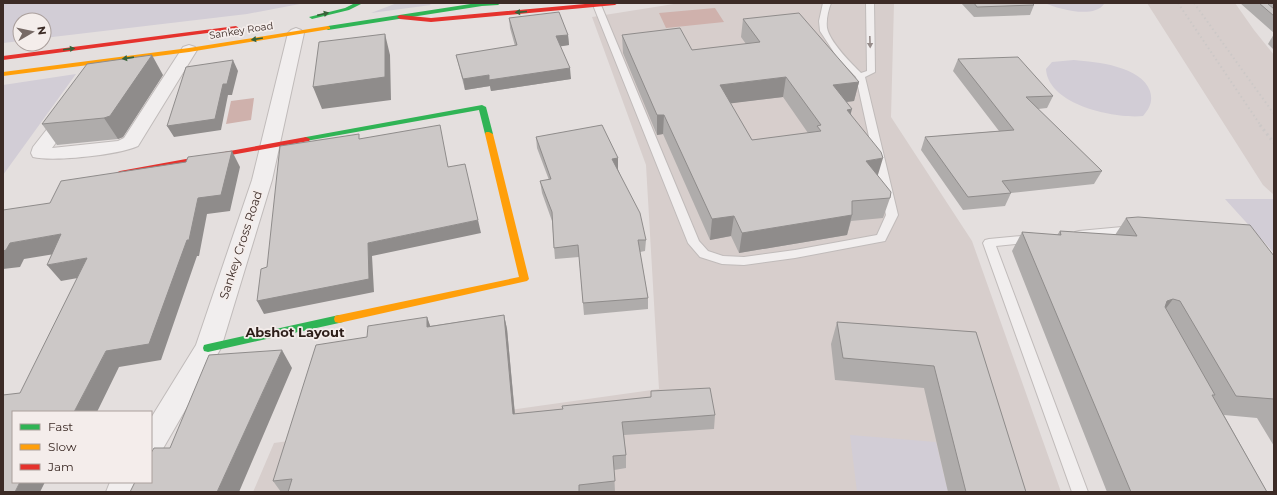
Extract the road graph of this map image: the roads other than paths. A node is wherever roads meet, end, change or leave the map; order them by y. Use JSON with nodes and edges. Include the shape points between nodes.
{"nodes":[{"id":1,"x":360,"y":3,"type":"edge"},
{"id":2,"x":469,"y":3,"type":"edge"},
{"id":3,"x":498,"y":3,"type":"edge"},
{"id":4,"x":615,"y":3,"type":"edge"},
{"id":5,"x":827,"y":3,"type":"edge"},
{"id":6,"x":870,"y":3,"type":"edge"},
{"id":7,"x":482,"y":4,"type":"junction"},
{"id":8,"x":597,"y":5,"type":"junction"},
{"id":9,"x":400,"y":17,"type":"junction"},
{"id":10,"x":248,"y":26,"type":"dead end"},
{"id":11,"x":300,"y":26,"type":"junction"},
{"id":12,"x":189,"y":50,"type":"junction"},
{"id":13,"x":3,"y":58,"type":"edge"},
{"id":14,"x":107,"y":61,"type":"junction"},
{"id":15,"x":179,"y":66,"type":"junction"},
{"id":16,"x":141,"y":72,"type":"edge"},
{"id":17,"x":3,"y":74,"type":"edge"},
{"id":18,"x":860,"y":76,"type":"junction"},
{"id":19,"x":95,"y":78,"type":"edge"},
{"id":20,"x":77,"y":103,"type":"edge"},
{"id":21,"x":270,"y":145,"type":"junction"},
{"id":22,"x":110,"y":175,"type":"edge"},
{"id":23,"x":1148,"y":229,"type":"edge"},
{"id":24,"x":1068,"y":236,"type":"edge"},
{"id":25,"x":1045,"y":238,"type":"edge"},
{"id":26,"x":208,"y":348,"type":"junction"},
{"id":27,"x":152,"y":441,"type":"edge"},
{"id":28,"x":126,"y":483,"type":"edge"},
{"id":29,"x":121,"y":492,"type":"edge"},
{"id":30,"x":1080,"y":492,"type":"edge"}],
"edges":[{"from":11,"to":1,"type":"street","name":"Sankey Road","one_way":true},
{"from":2,"to":7,"type":"street","name":"Sankey Road"},
{"from":3,"to":7,"type":"street","name":"Sankey Road"},
{"from":4,"to":8,"type":"street"},
{"from":5,"to":18,"type":"lane","via":[[824,12],[824,31],[851,70]]},
{"from":6,"to":18,"type":"lane","one_way":true,"via":[[871,72]]},
{"from":7,"to":9,"type":"street","name":"Sankey Road"},
{"from":8,"to":9,"type":"street","one_way":true,"via":[[431,20]]},
{"from":8,"to":18,"type":"lane","via":[[694,244],[704,254],[722,260],[744,261],[795,254],[881,238],[892,215]]},
{"from":9,"to":11,"type":"street","name":"Sankey Road"},
{"from":13,"to":10,"type":"street","name":"Sankey Road","one_way":true},
{"from":11,"to":12,"type":"street","name":"Sankey Road","one_way":true},
{"from":11,"to":21,"type":"street","name":"Sankey Cross Road"},
{"from":12,"to":14,"type":"street","name":"Sankey Road","one_way":true},
{"from":12,"to":15,"type":"street"},
{"from":14,"to":17,"type":"street","name":"Sankey Road"},
{"from":14,"to":19,"type":"street"},
{"from":15,"to":16,"type":"street"},
{"from":15,"to":20,"type":"street","via":[[131,142],[122,146],[40,153]]},
{"from":21,"to":22,"type":"street"},
{"from":21,"to":26,"type":"street","name":"Sankey Cross Road","via":[[262,180]]},
{"from":21,"to":26,"type":"street","via":[[482,106],[524,278]]},
{"from":23,"to":24,"type":"lane"},
{"from":25,"to":30,"type":"lane","via":[[989,243]]},
{"from":26,"to":27,"type":"street","name":"Sankey Cross Road"},
{"from":28,"to":29,"type":"street"}]}
